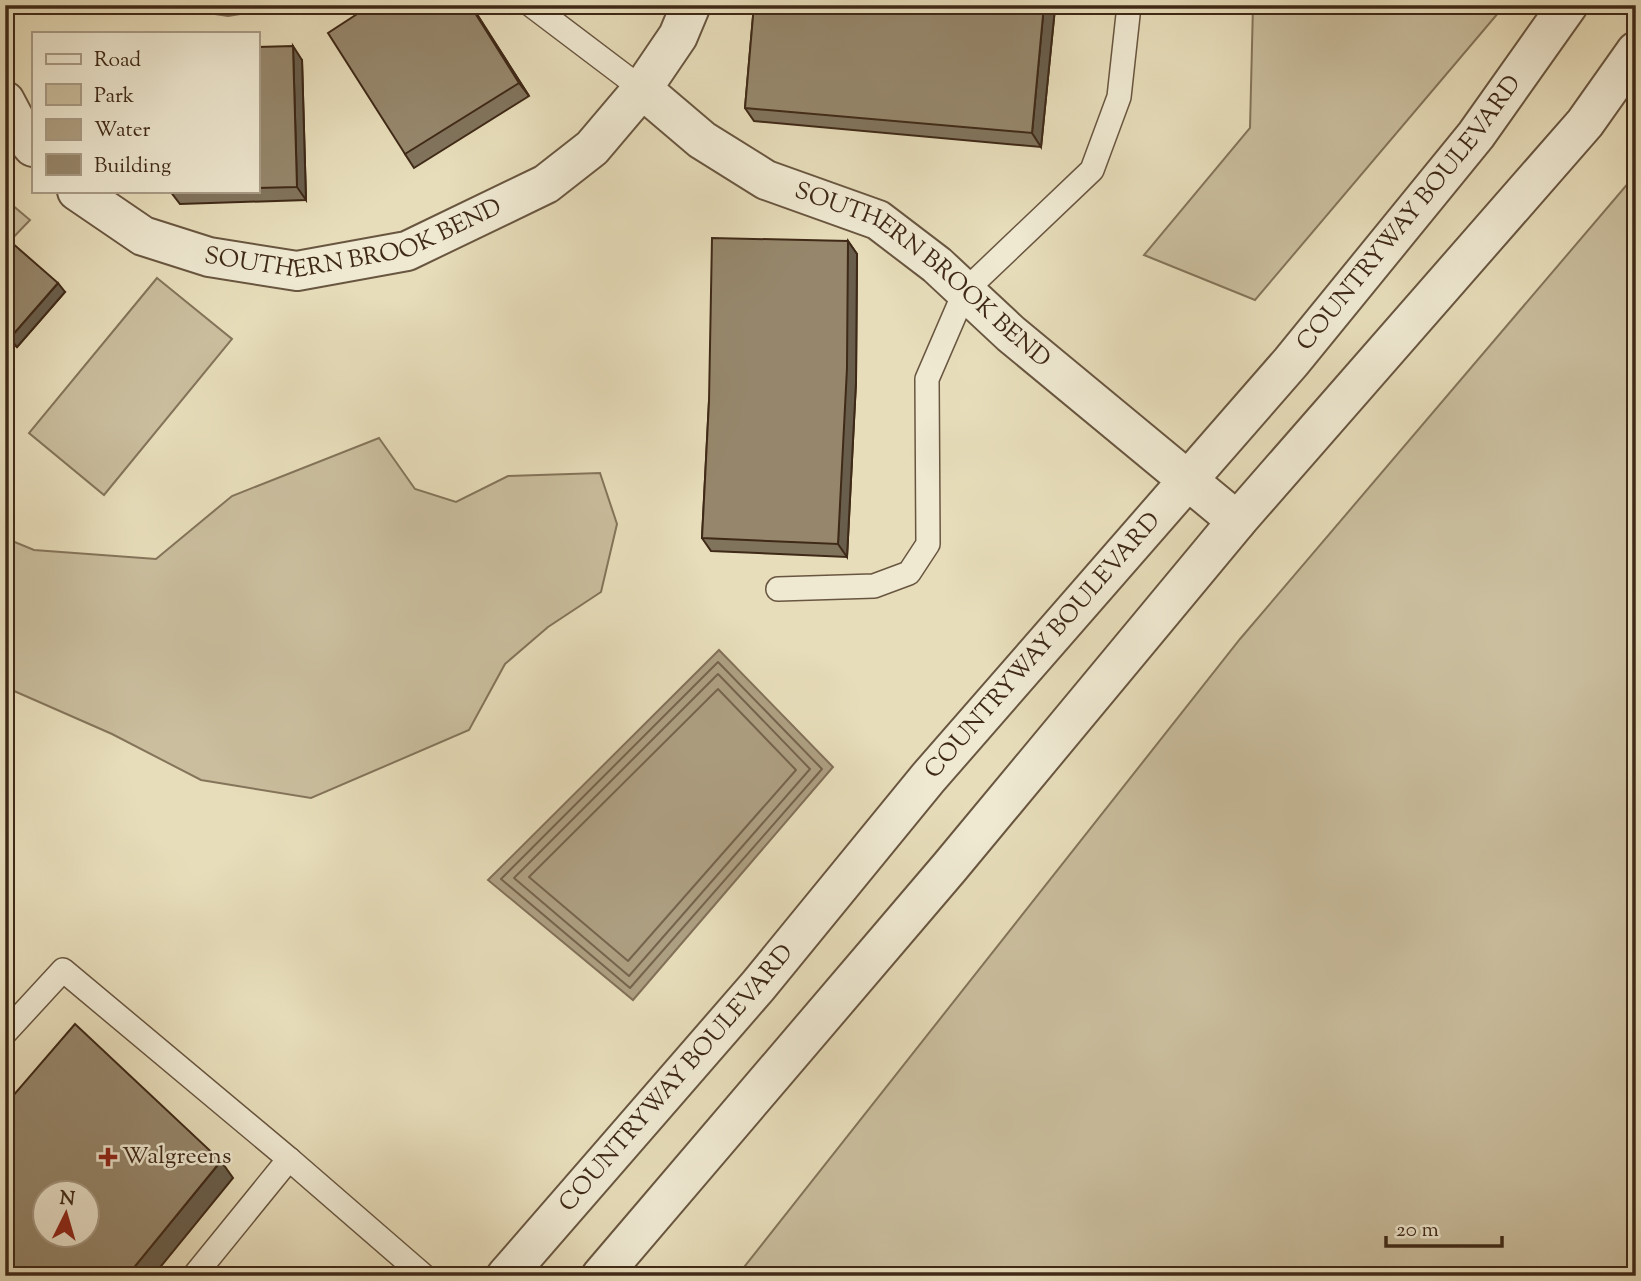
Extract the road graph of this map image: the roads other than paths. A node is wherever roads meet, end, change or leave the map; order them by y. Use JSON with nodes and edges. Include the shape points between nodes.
{"nodes":[{"id":1,"x":531,"y":5,"type":"edge"},
{"id":2,"x":691,"y":5,"type":"edge"},
{"id":3,"x":1568,"y":5,"type":"edge"},
{"id":4,"x":1128,"y":15,"type":"dead end"},
{"id":5,"x":1636,"y":51,"type":"edge"},
{"id":6,"x":642,"y":89,"type":"junction"},
{"id":7,"x":5,"y":101,"type":"edge"},
{"id":8,"x":32,"y":146,"type":"edge"},
{"id":9,"x":78,"y":192,"type":"edge"},
{"id":10,"x":965,"y":291,"type":"junction"},
{"id":11,"x":1187,"y":481,"type":"junction"},
{"id":12,"x":1237,"y":521,"type":"junction"},
{"id":13,"x":778,"y":589,"type":"dead end"},
{"id":14,"x":5,"y":1033,"type":"edge"},
{"id":15,"x":289,"y":1159,"type":"junction"},
{"id":16,"x":194,"y":1276,"type":"edge"},
{"id":17,"x":424,"y":1276,"type":"edge"},
{"id":18,"x":506,"y":1276,"type":"edge"},
{"id":19,"x":601,"y":1276,"type":"edge"}],
"edges":[{"from":1,"to":6,"type":"lane"},
{"from":2,"to":6,"type":"street","name":"SOUTHERN BROOK BEND","via":[[678,36]]},
{"from":3,"to":11,"type":"street","name":"COUNTRYWAY BOULEVARD","via":[[1476,135],[1291,362]]},
{"from":4,"to":10,"type":"lane","via":[[1119,97],[1092,170]]},
{"from":5,"to":12,"type":"street","via":[[1586,123]]},
{"from":6,"to":9,"type":"street","name":"SOUTHERN BROOK BEND","via":[[592,148],[546,184],[407,251],[297,271],[209,257],[143,236]]},
{"from":6,"to":10,"type":"street","name":"SOUTHERN BROOK BEND","via":[[702,140],[766,180],[878,220]]},
{"from":7,"to":8,"type":"street"},
{"from":10,"to":11,"type":"street","name":"SOUTHERN BROOK BEND"},
{"from":10,"to":13,"type":"lane","via":[[927,379],[928,544],[909,573],[874,586]]},
{"from":11,"to":12,"type":"street","name":"SOUTHERN BROOK BEND"},
{"from":11,"to":18,"type":"street","name":"COUNTRYWAY BOULEVARD"},
{"from":12,"to":19,"type":"street"},
{"from":14,"to":15,"type":"lane","via":[[63,970]]},
{"from":15,"to":16,"type":"lane"},
{"from":15,"to":17,"type":"lane"}]}
